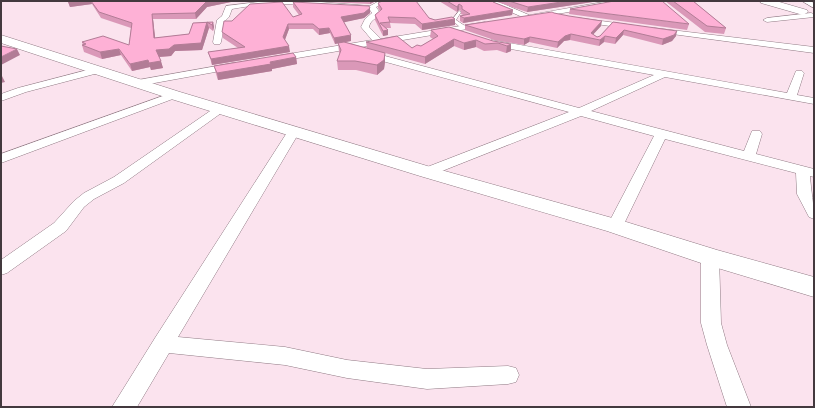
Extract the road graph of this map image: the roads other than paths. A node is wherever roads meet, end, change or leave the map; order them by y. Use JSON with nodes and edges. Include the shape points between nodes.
{"nodes":[{"id":1,"x":385,"y":1,"type":"edge"},
{"id":2,"x":617,"y":1,"type":"edge"},
{"id":3,"x":765,"y":1,"type":"edge"},
{"id":4,"x":280,"y":2,"type":"edge"},
{"id":5,"x":496,"y":4,"type":"edge"},
{"id":6,"x":372,"y":8,"type":"junction"},
{"id":7,"x":811,"y":11,"type":"edge"},
{"id":8,"x":459,"y":12,"type":"edge"},
{"id":9,"x":547,"y":13,"type":"junction"},
{"id":10,"x":293,"y":14,"type":"edge"},
{"id":11,"x":527,"y":17,"type":"junction"},
{"id":12,"x":512,"y":19,"type":"edge"},
{"id":13,"x":767,"y":20,"type":"dead end"},
{"id":14,"x":491,"y":23,"type":"edge"},
{"id":15,"x":609,"y":24,"type":"junction"},
{"id":16,"x":687,"y":24,"type":"edge"},
{"id":17,"x":463,"y":27,"type":"junction"},
{"id":18,"x":449,"y":30,"type":"junction"},
{"id":19,"x":600,"y":34,"type":"edge"},
{"id":20,"x":703,"y":36,"type":"junction"},
{"id":21,"x":471,"y":37,"type":"edge"},
{"id":22,"x":1,"y":39,"type":"edge"},
{"id":23,"x":378,"y":40,"type":"junction"},
{"id":24,"x":486,"y":41,"type":"edge"},
{"id":25,"x":217,"y":42,"type":"dead end"},
{"id":26,"x":343,"y":47,"type":"junction"},
{"id":27,"x":814,"y":50,"type":"edge"},
{"id":28,"x":264,"y":61,"type":"edge"},
{"id":29,"x":241,"y":65,"type":"edge"},
{"id":30,"x":99,"y":70,"type":"junction"},
{"id":31,"x":799,"y":73,"type":"dead end"},
{"id":32,"x":664,"y":74,"type":"junction"},
{"id":33,"x":138,"y":83,"type":"junction"},
{"id":34,"x":174,"y":96,"type":"junction"},
{"id":35,"x":3,"y":97,"type":"edge"},
{"id":36,"x":791,"y":97,"type":"junction"},
{"id":37,"x":814,"y":101,"type":"edge"},
{"id":38,"x":220,"y":109,"type":"junction"},
{"id":39,"x":580,"y":112,"type":"junction"},
{"id":40,"x":294,"y":131,"type":"junction"},
{"id":41,"x":661,"y":134,"type":"junction"},
{"id":42,"x":756,"y":134,"type":"dead end"},
{"id":43,"x":748,"y":157,"type":"junction"},
{"id":44,"x":1,"y":159,"type":"edge"},
{"id":45,"x":427,"y":172,"type":"junction"},
{"id":46,"x":809,"y":172,"type":"edge"},
{"id":47,"x":814,"y":214,"type":"edge"},
{"id":48,"x":614,"y":226,"type":"junction"},
{"id":49,"x":710,"y":257,"type":"junction"},
{"id":50,"x":1,"y":269,"type":"edge"},
{"id":51,"x":814,"y":288,"type":"edge"},
{"id":52,"x":162,"y":344,"type":"junction"},
{"id":53,"x":508,"y":375,"type":"dead end"},
{"id":54,"x":124,"y":407,"type":"edge"},
{"id":55,"x":739,"y":407,"type":"edge"}],
"edges":[{"from":1,"to":6,"type":"street"},
{"from":2,"to":9,"type":"street"},
{"from":3,"to":7,"type":"street"},
{"from":4,"to":6,"type":"street"},
{"from":4,"to":10,"type":"street"},
{"from":4,"to":25,"type":"street","via":[[229,8],[220,22]]},
{"from":5,"to":11,"type":"street"},
{"from":6,"to":23,"type":"street","via":[[377,14],[366,21],[366,27]]},
{"from":7,"to":13,"type":"street"},
{"from":8,"to":17,"type":"lane","via":[[454,20]]},
{"from":9,"to":11,"type":"street"},
{"from":9,"to":15,"type":"street"},
{"from":11,"to":12,"type":"street"},
{"from":14,"to":17,"type":"street"},
{"from":15,"to":19,"type":"street"},
{"from":15,"to":20,"type":"street"},
{"from":16,"to":20,"type":"street"},
{"from":17,"to":18,"type":"street"},
{"from":18,"to":21,"type":"street"},
{"from":18,"to":23,"type":"street"},
{"from":20,"to":27,"type":"street"},
{"from":22,"to":30,"type":"street"},
{"from":23,"to":26,"type":"street"},
{"from":24,"to":32,"type":"street"},
{"from":26,"to":28,"type":"street"},
{"from":26,"to":39,"type":"street"},
{"from":29,"to":33,"type":"street"},
{"from":30,"to":33,"type":"street"},
{"from":30,"to":35,"type":"street"},
{"from":31,"to":36,"type":"street"},
{"from":32,"to":36,"type":"street"},
{"from":32,"to":39,"type":"street"},
{"from":33,"to":34,"type":"street"},
{"from":34,"to":38,"type":"street"},
{"from":34,"to":44,"type":"street"},
{"from":36,"to":37,"type":"street"},
{"from":38,"to":40,"type":"street"},
{"from":38,"to":50,"type":"street","via":[[119,180],[89,196],[60,227]]},
{"from":39,"to":41,"type":"street"},
{"from":39,"to":45,"type":"street"},
{"from":40,"to":45,"type":"street"},
{"from":40,"to":52,"type":"street"},
{"from":41,"to":43,"type":"street"},
{"from":41,"to":48,"type":"street"},
{"from":42,"to":43,"type":"street"},
{"from":43,"to":46,"type":"street"},
{"from":45,"to":48,"type":"street"},
{"from":46,"to":47,"type":"street","via":[[804,194]]},
{"from":48,"to":49,"type":"street"},
{"from":49,"to":51,"type":"street"},
{"from":49,"to":55,"type":"street","via":[[712,323]]},
{"from":52,"to":53,"type":"street","via":[[285,356],[347,369],[427,379]]},
{"from":52,"to":54,"type":"street"}]}
